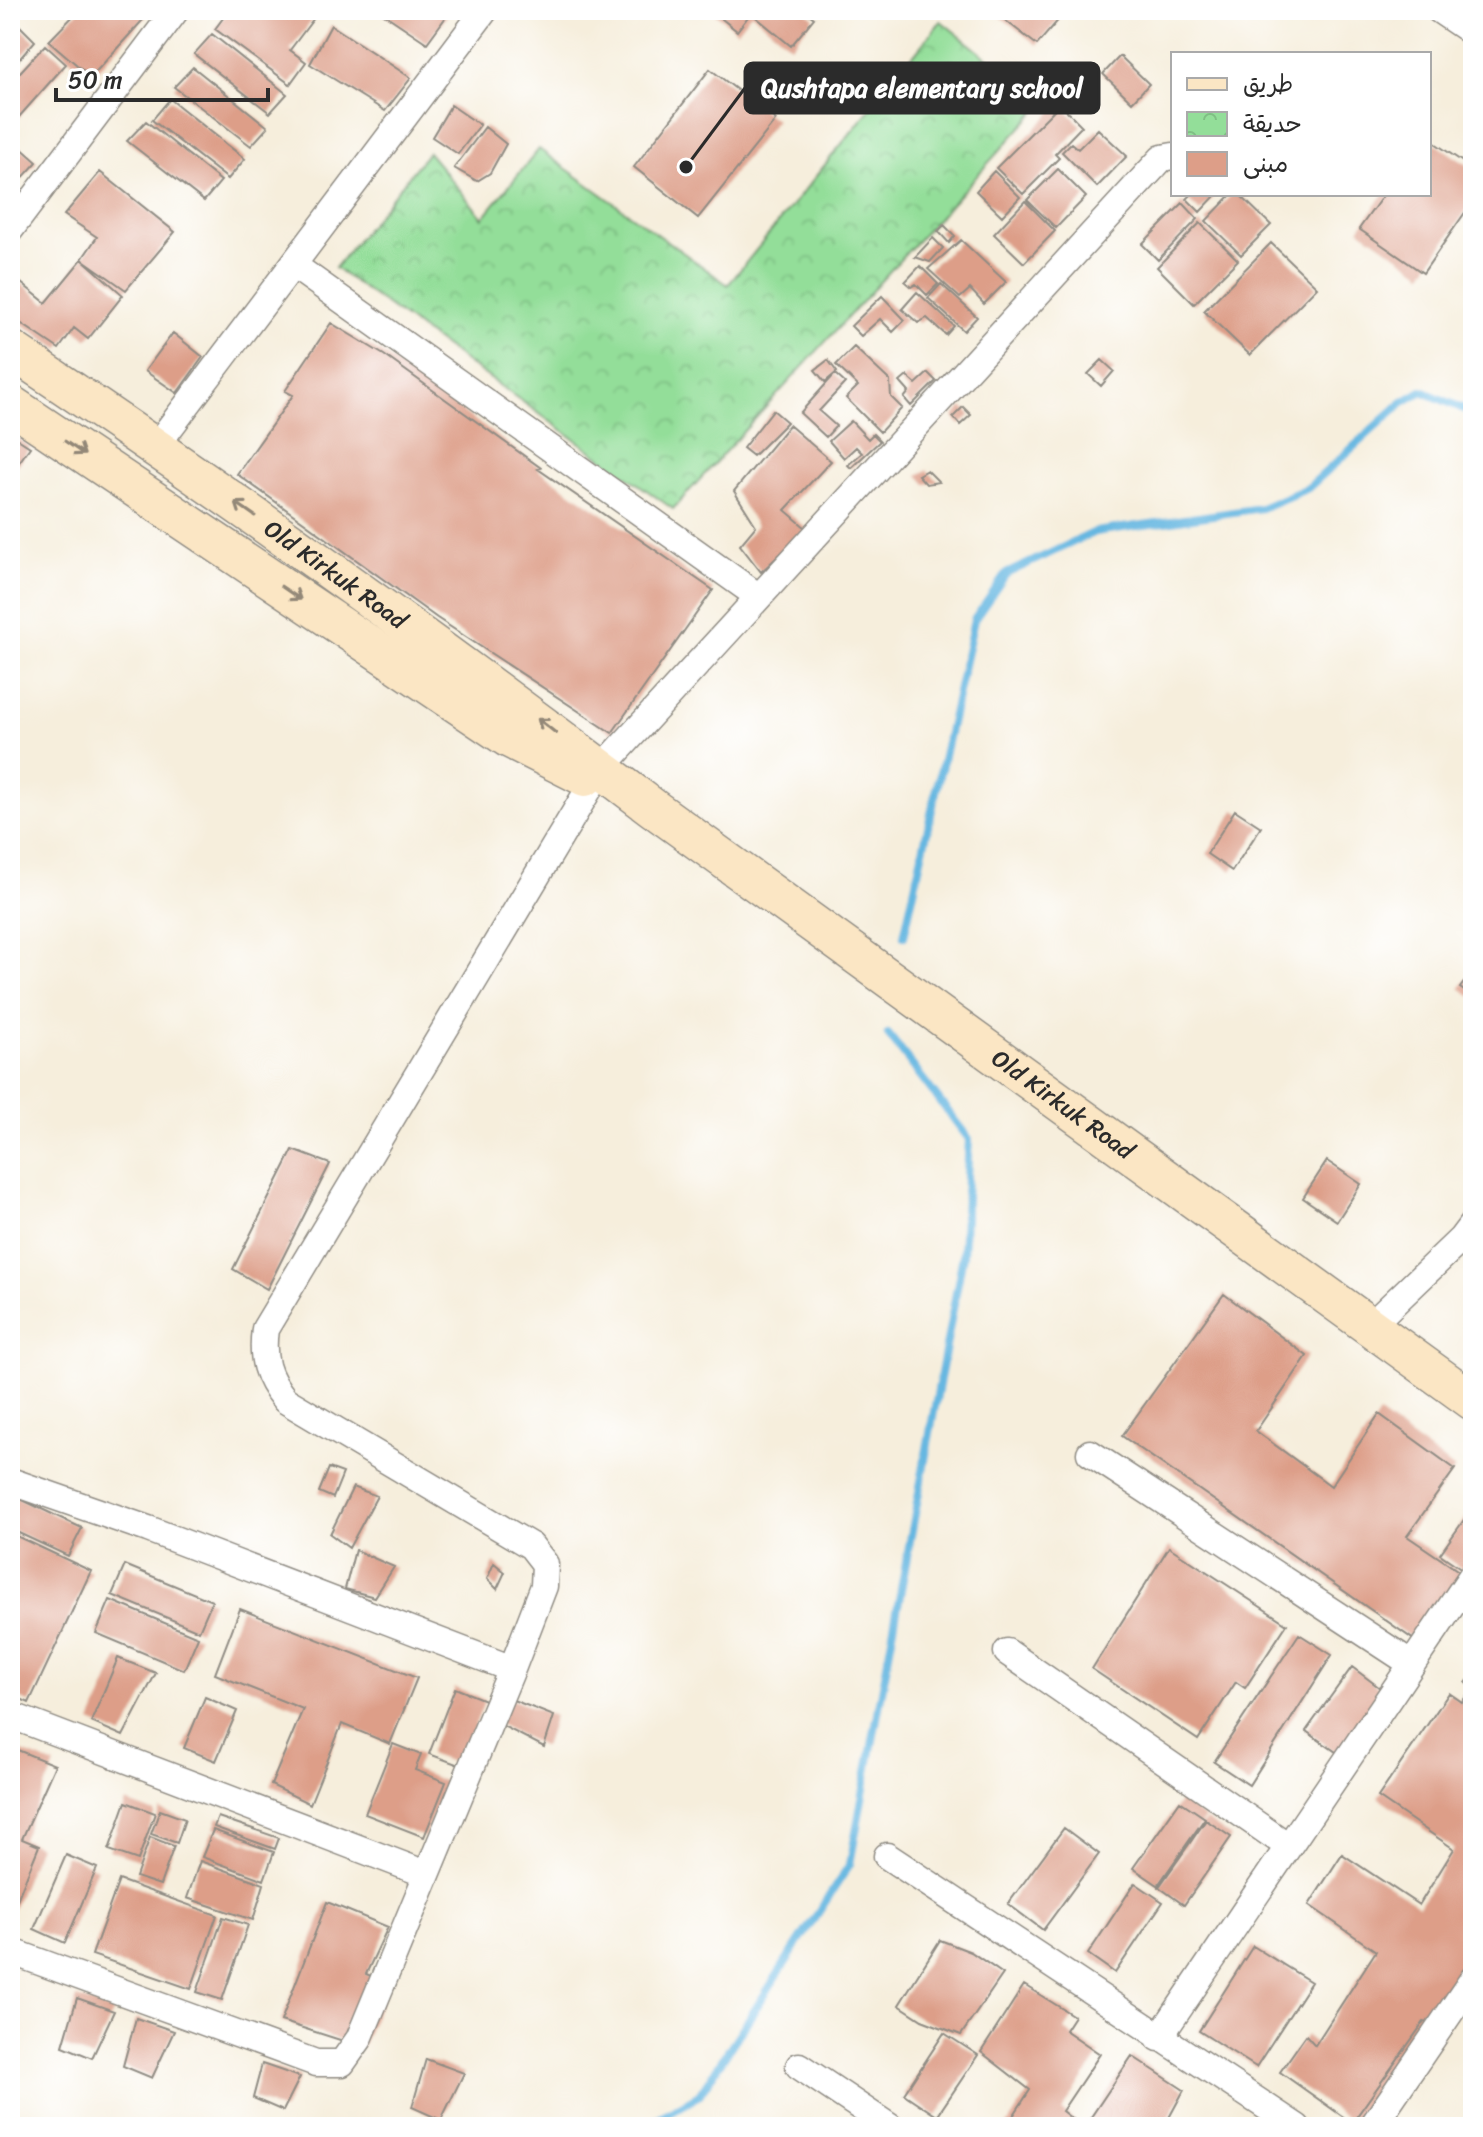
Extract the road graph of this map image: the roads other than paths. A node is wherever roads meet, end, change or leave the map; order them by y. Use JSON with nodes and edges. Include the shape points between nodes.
{"nodes":[{"id":1,"x":176,"y":10,"type":"edge"},
{"id":2,"x":485,"y":10,"type":"edge"},
{"id":3,"x":1439,"y":10,"type":"edge"},
{"id":4,"x":1473,"y":33,"type":"edge"},
{"id":5,"x":1171,"y":156,"type":"edge"},
{"id":6,"x":10,"y":230,"type":"edge"},
{"id":7,"x":293,"y":265,"type":"junction"},
{"id":8,"x":10,"y":349,"type":"edge"},
{"id":9,"x":10,"y":404,"type":"edge"},
{"id":10,"x":156,"y":446,"type":"junction"},
{"id":11,"x":759,"y":597,"type":"junction"},
{"id":12,"x":598,"y":776,"type":"junction"},
{"id":13,"x":1473,"y":1223,"type":"edge"},
{"id":14,"x":1369,"y":1327,"type":"junction"},
{"id":15,"x":1473,"y":1401,"type":"edge"},
{"id":16,"x":1090,"y":1453,"type":"dead end"},
{"id":17,"x":10,"y":1481,"type":"edge"},
{"id":18,"x":1473,"y":1574,"type":"edge"},
{"id":19,"x":1007,"y":1652,"type":"dead end"},
{"id":20,"x":1412,"y":1664,"type":"junction"},
{"id":21,"x":512,"y":1669,"type":"junction"},
{"id":22,"x":10,"y":1715,"type":"edge"},
{"id":23,"x":1288,"y":1846,"type":"junction"},
{"id":24,"x":887,"y":1856,"type":"dead end"},
{"id":25,"x":426,"y":1874,"type":"junction"},
{"id":26,"x":10,"y":1951,"type":"edge"},
{"id":27,"x":1473,"y":1979,"type":"edge"},
{"id":28,"x":1159,"y":2038,"type":"junction"},
{"id":29,"x":799,"y":2066,"type":"dead end"},
{"id":30,"x":890,"y":2127,"type":"edge"},
{"id":31,"x":1297,"y":2127,"type":"edge"},
{"id":32,"x":1372,"y":2127,"type":"edge"}],
"edges":[{"from":1,"to":6,"type":"street"},
{"from":2,"to":7,"type":"street"},
{"from":3,"to":4,"type":"street"},
{"from":5,"to":11,"type":"street","via":[[1162,158]]},
{"from":7,"to":10,"type":"street"},
{"from":7,"to":11,"type":"street"},
{"from":8,"to":10,"type":"street","name":"Old Kirkuk Road"},
{"from":9,"to":12,"type":"street","name":"Old Kirkuk Road","one_way":true,"via":[[508,738]]},
{"from":12,"to":10,"type":"street","name":"Old Kirkuk Road","one_way":true,"via":[[526,709]]},
{"from":11,"to":12,"type":"street"},
{"from":12,"to":14,"type":"street","name":"Old Kirkuk Road","via":[[653,808]]},
{"from":12,"to":21,"type":"street","via":[[273,1312],[262,1348],[272,1385],[285,1400],[531,1546],[545,1564],[544,1586]]},
{"from":13,"to":14,"type":"street"},
{"from":14,"to":15,"type":"street","name":"Old Kirkuk Road"},
{"from":16,"to":20,"type":"street"},
{"from":17,"to":21,"type":"street"},
{"from":18,"to":20,"type":"street"},
{"from":19,"to":23,"type":"street"},
{"from":20,"to":23,"type":"street"},
{"from":21,"to":25,"type":"street"},
{"from":22,"to":25,"type":"street"},
{"from":23,"to":28,"type":"street"},
{"from":24,"to":28,"type":"street"},
{"from":25,"to":26,"type":"street","via":[[359,2039],[342,2063],[316,2063]]},
{"from":27,"to":32,"type":"street"},
{"from":28,"to":31,"type":"street"},
{"from":29,"to":30,"type":"street"}]}
